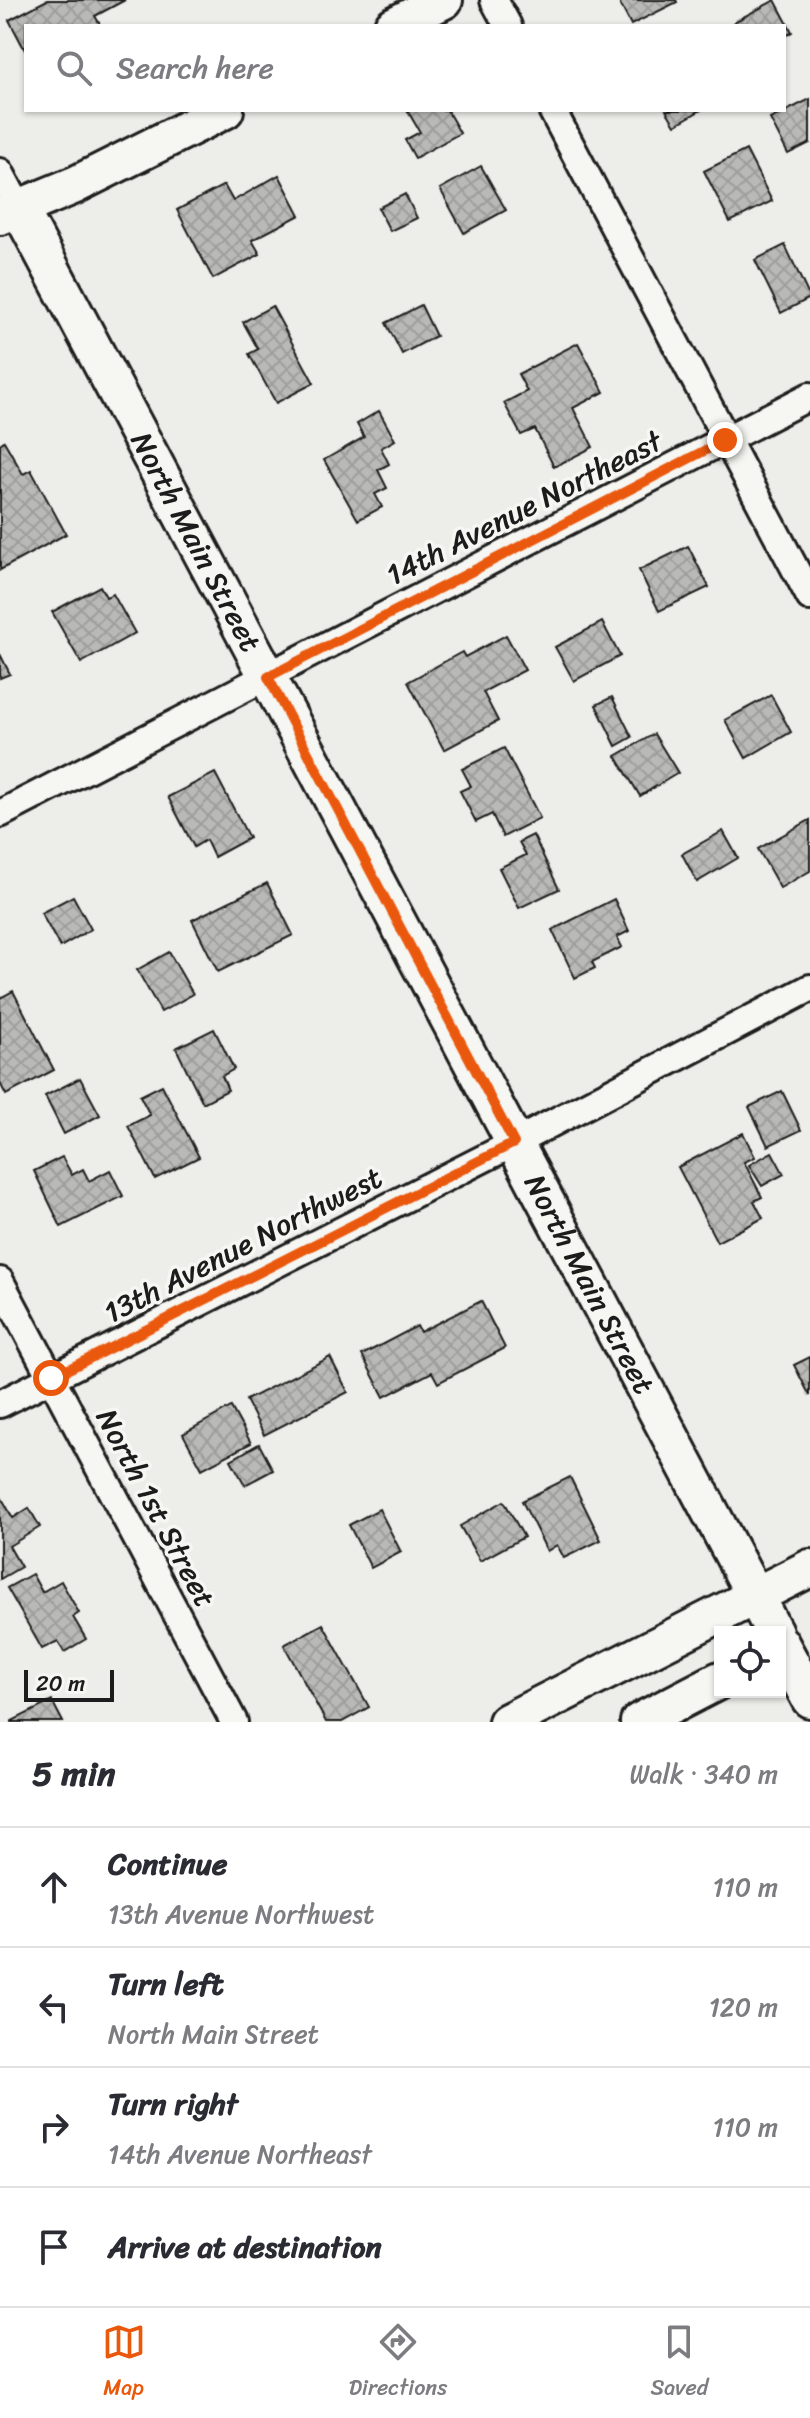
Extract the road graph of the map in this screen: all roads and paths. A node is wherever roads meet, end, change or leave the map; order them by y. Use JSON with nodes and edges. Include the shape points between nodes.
{"nodes":[{"id":1,"x":444,"y":0,"type":"edge"},
{"id":2,"x":494,"y":0,"type":"edge"},
{"id":3,"x":397,"y":24,"type":"edge"},
{"id":4,"x":507,"y":24,"type":"edge"},
{"id":5,"x":221,"y":112,"type":"edge"},
{"id":6,"x":553,"y":112,"type":"edge"},
{"id":7,"x":0,"y":172,"type":"edge"},
{"id":8,"x":10,"y":212,"type":"edge"},
{"id":9,"x":810,"y":396,"type":"edge"},
{"id":10,"x":725,"y":440,"type":"junction"},
{"id":11,"x":810,"y":597,"type":"edge"},
{"id":12,"x":268,"y":677,"type":"junction"},
{"id":13,"x":0,"y":814,"type":"edge"},
{"id":14,"x":810,"y":988,"type":"edge"},
{"id":15,"x":514,"y":1143,"type":"junction"},
{"id":16,"x":0,"y":1281,"type":"edge"},
{"id":17,"x":51,"y":1378,"type":"junction"},
{"id":18,"x":0,"y":1404,"type":"edge"},
{"id":19,"x":810,"y":1568,"type":"edge"},
{"id":20,"x":755,"y":1596,"type":"junction"},
{"id":21,"x":775,"y":1626,"type":"edge"},
{"id":22,"x":786,"y":1643,"type":"edge"},
{"id":23,"x":714,"y":1683,"type":"edge"},
{"id":24,"x":810,"y":1699,"type":"edge"},
{"id":25,"x":234,"y":1722,"type":"edge"},
{"id":26,"x":507,"y":1722,"type":"edge"},
{"id":27,"x":639,"y":1722,"type":"edge"}],
"edges":[{"from":1,"to":3,"type":"street"},
{"from":2,"to":4,"type":"street"},
{"from":5,"to":8,"type":"street"},
{"from":6,"to":10,"type":"street"},
{"from":7,"to":8,"type":"street","name":"North Main Street"},
{"from":8,"to":12,"type":"street","name":"North Main Street"},
{"from":9,"to":10,"type":"street","name":"14th Avenue Northeast"},
{"from":10,"to":11,"type":"street"},
{"from":10,"to":12,"type":"street","name":"14th Avenue Northeast"},
{"from":12,"to":13,"type":"street","name":"14th Avenue Northeast"},
{"from":12,"to":15,"type":"street","name":"North Main Street"},
{"from":14,"to":15,"type":"street","name":"13th Avenue Northwest"},
{"from":15,"to":17,"type":"street","name":"13th Avenue Northwest"},
{"from":15,"to":20,"type":"street","name":"North Main Street"},
{"from":16,"to":17,"type":"street","name":"North 1st Street"},
{"from":17,"to":18,"type":"street","name":"13th Avenue Northwest"},
{"from":17,"to":25,"type":"street","name":"North 1st Street"},
{"from":19,"to":20,"type":"street"},
{"from":20,"to":21,"type":"street","name":"North Main Street"},
{"from":20,"to":26,"type":"street"},
{"from":22,"to":24,"type":"street","name":"North Main Street"},
{"from":23,"to":27,"type":"street"}]}
